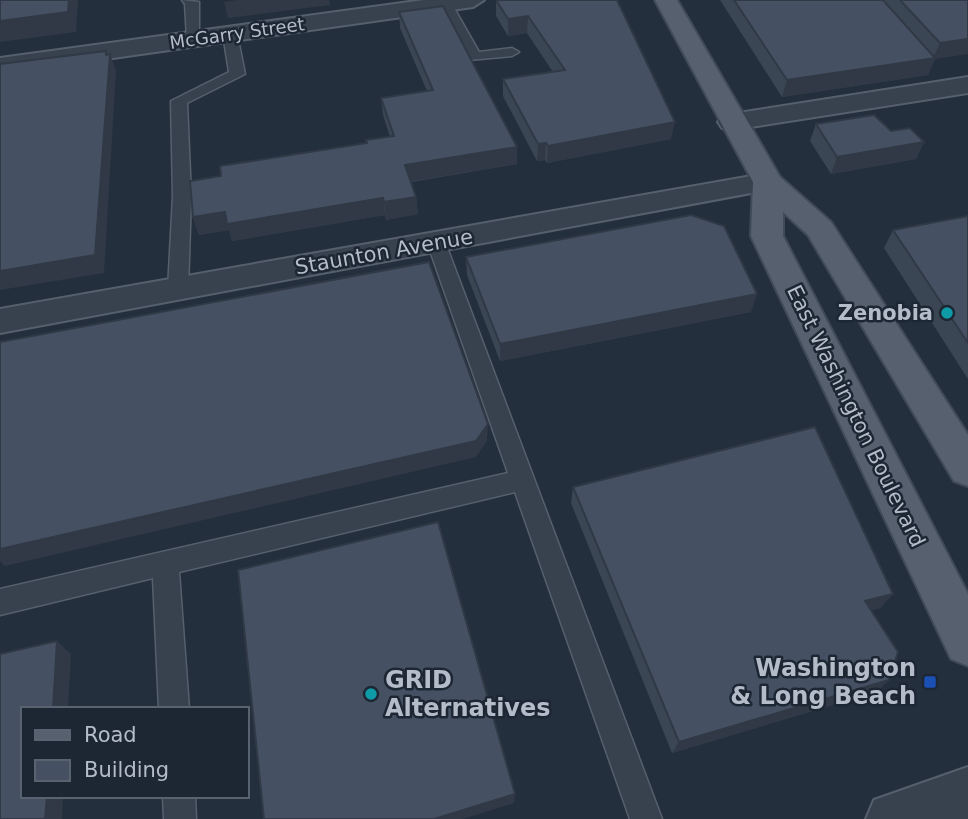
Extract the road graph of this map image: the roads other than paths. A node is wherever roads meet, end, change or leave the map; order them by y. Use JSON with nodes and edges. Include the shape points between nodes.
{"nodes":[{"id":1,"x":190,"y":0,"type":"edge"},
{"id":2,"x":473,"y":0,"type":"edge"},
{"id":3,"x":666,"y":0,"type":"edge"},
{"id":4,"x":431,"y":4,"type":"edge"},
{"id":5,"x":230,"y":34,"type":"junction"},
{"id":6,"x":194,"y":39,"type":"junction"},
{"id":7,"x":512,"y":52,"type":"dead end"},
{"id":8,"x":0,"y":66,"type":"edge"},
{"id":9,"x":968,"y":85,"type":"edge"},
{"id":10,"x":732,"y":122,"type":"junction"},
{"id":11,"x":768,"y":182,"type":"junction"},
{"id":12,"x":436,"y":242,"type":"junction"},
{"id":13,"x":178,"y":289,"type":"junction"},
{"id":14,"x":0,"y":321,"type":"edge"},
{"id":15,"x":968,"y":469,"type":"edge"},
{"id":16,"x":523,"y":480,"type":"junction"},
{"id":17,"x":165,"y":564,"type":"junction"},
{"id":18,"x":0,"y":602,"type":"edge"},
{"id":19,"x":968,"y":643,"type":"edge"},
{"id":20,"x":174,"y":707,"type":"edge"},
{"id":21,"x":968,"y":794,"type":"edge"},
{"id":22,"x":179,"y":798,"type":"edge"},
{"id":23,"x":180,"y":819,"type":"edge"},
{"id":24,"x":646,"y":819,"type":"edge"},
{"id":25,"x":893,"y":819,"type":"edge"}],
"edges":[{"from":1,"to":6,"type":"lane"},
{"from":2,"to":4,"type":"street","name":"McGarry Street"},
{"from":3,"to":10,"type":"main road"},
{"from":4,"to":5,"type":"street","name":"McGarry Street"},
{"from":4,"to":7,"type":"lane","via":[[474,57]]},
{"from":5,"to":6,"type":"street","name":"McGarry Street"},
{"from":5,"to":13,"type":"lane","via":[[237,74],[179,101],[182,196]]},
{"from":6,"to":8,"type":"street","name":"McGarry Street"},
{"from":9,"to":10,"type":"street"},
{"from":10,"to":11,"type":"main road"},
{"from":11,"to":12,"type":"street","name":"Staunton Avenue"},
{"from":11,"to":15,"type":"main road","via":[[820,229]]},
{"from":11,"to":19,"type":"main road","name":"East Washington Boulevard","via":[[767,236]]},
{"from":12,"to":13,"type":"street","name":"Staunton Avenue"},
{"from":12,"to":16,"type":"lane"},
{"from":13,"to":14,"type":"street","name":"Staunton Avenue"},
{"from":16,"to":17,"type":"lane"},
{"from":16,"to":24,"type":"lane"},
{"from":17,"to":18,"type":"lane"},
{"from":17,"to":20,"type":"lane"},
{"from":21,"to":25,"type":"street"},
{"from":22,"to":23,"type":"lane"}]}
